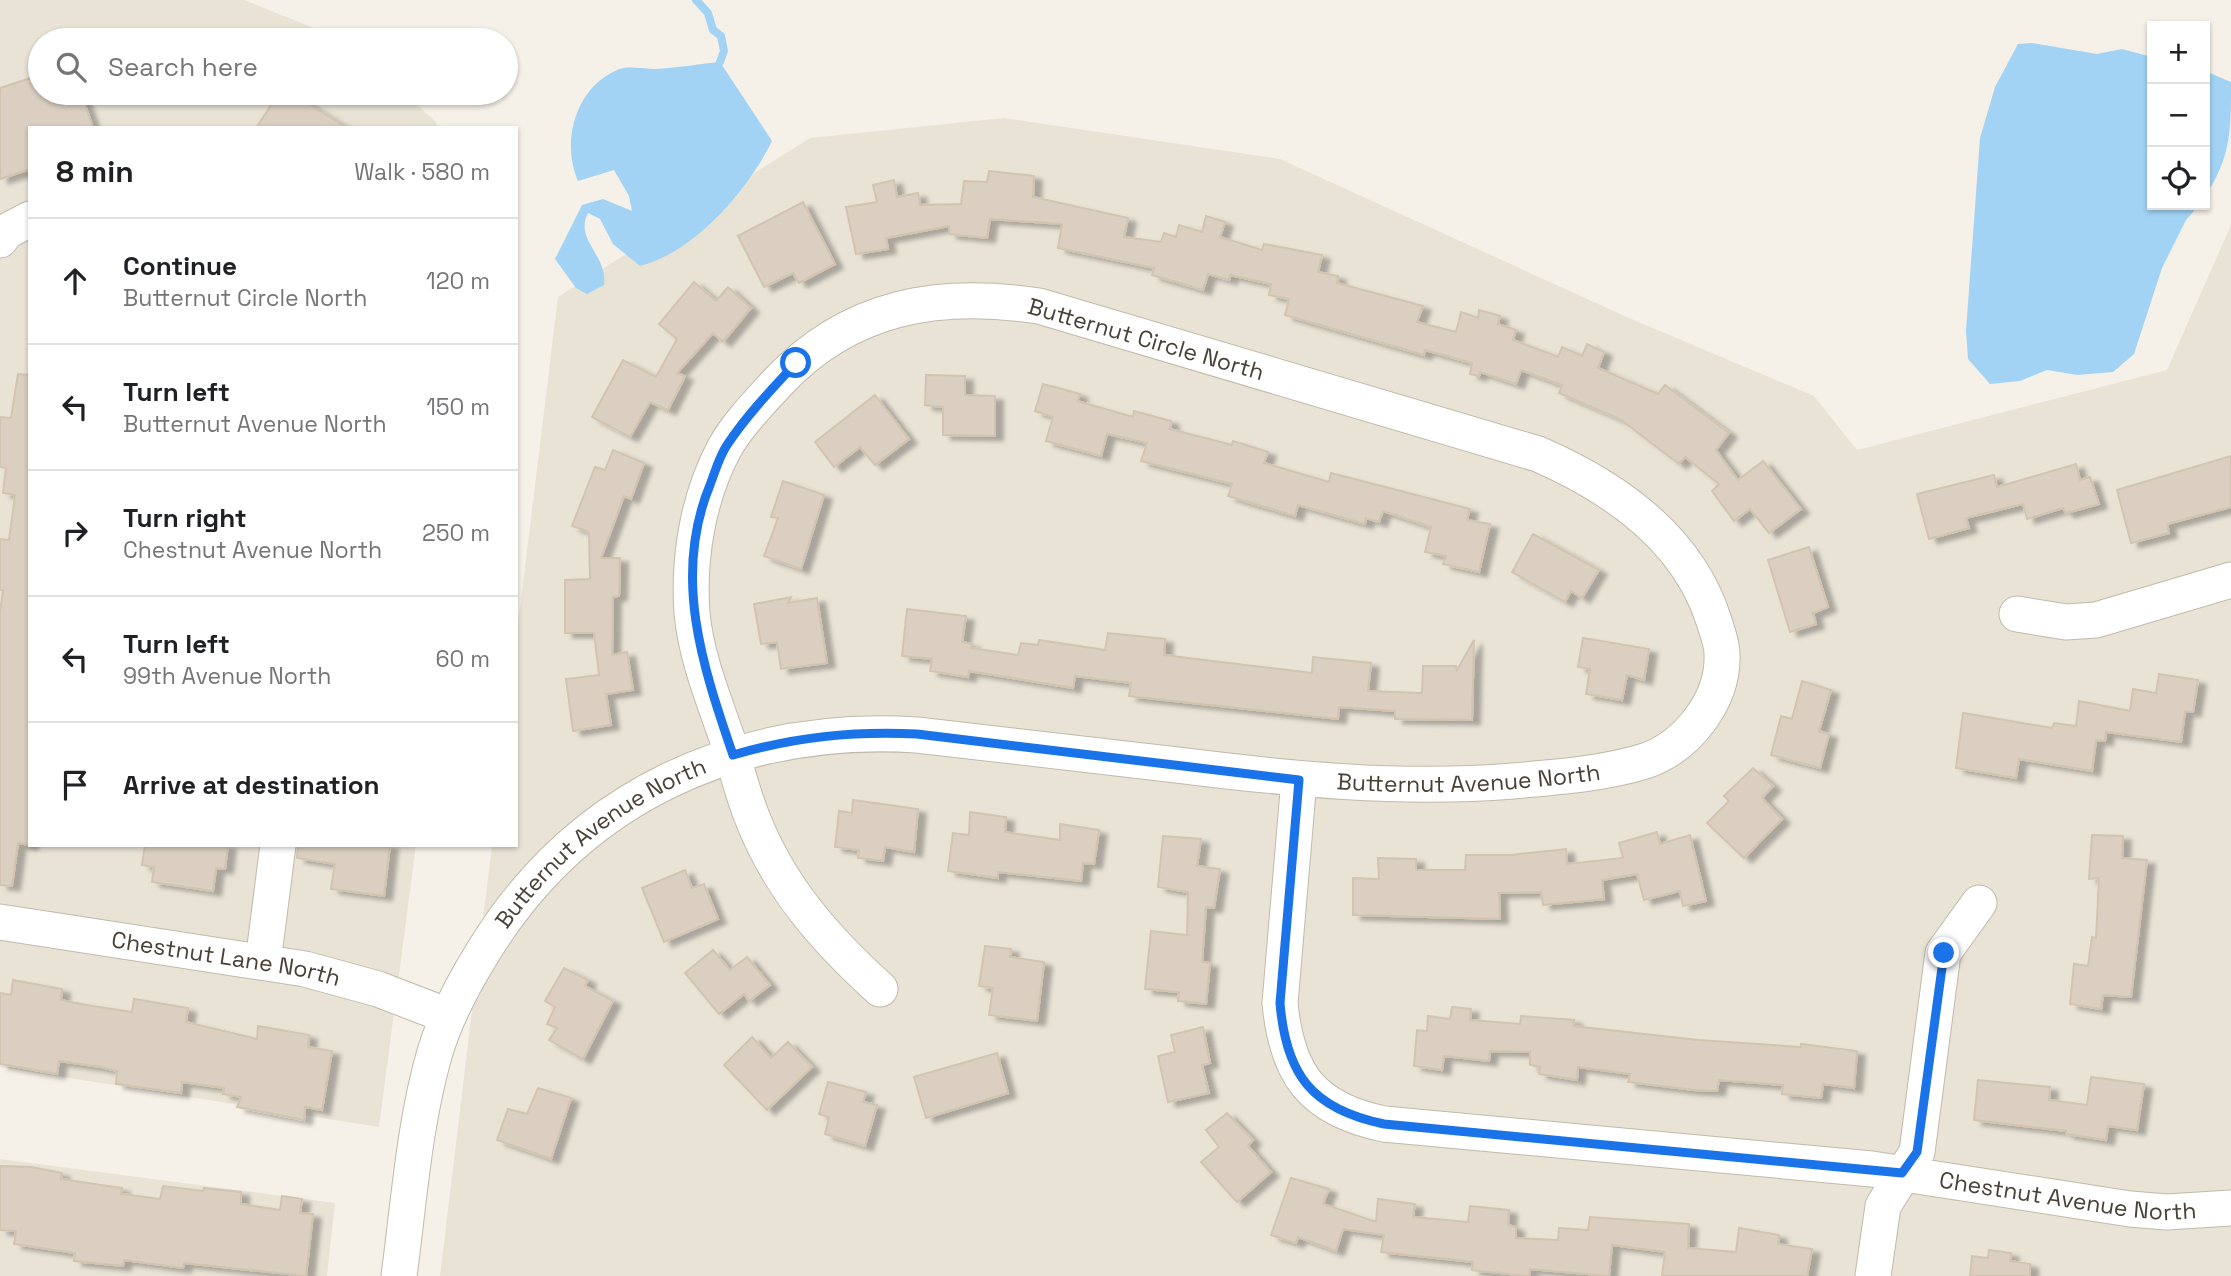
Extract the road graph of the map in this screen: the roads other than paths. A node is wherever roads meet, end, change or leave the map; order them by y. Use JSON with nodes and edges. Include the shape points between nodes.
{"nodes":[{"id":1,"x":28,"y":220,"type":"edge"},
{"id":2,"x":0,"y":240,"type":"edge"},
{"id":3,"x":2231,"y":580,"type":"edge"},
{"id":4,"x":2017,"y":614,"type":"dead end"},
{"id":5,"x":1718,"y":635,"type":"joint"},
{"id":6,"x":733,"y":755,"type":"junction"},
{"id":7,"x":1299,"y":780,"type":"junction"},
{"id":8,"x":278,"y":847,"type":"edge"},
{"id":9,"x":1979,"y":903,"type":"dead end"},
{"id":10,"x":0,"y":922,"type":"edge"},
{"id":11,"x":263,"y":962,"type":"junction"},
{"id":12,"x":880,"y":989,"type":"dead end"},
{"id":13,"x":448,"y":1016,"type":"junction"},
{"id":14,"x":1902,"y":1173,"type":"junction"},
{"id":15,"x":2231,"y":1208,"type":"edge"},
{"id":16,"x":399,"y":1276,"type":"edge"},
{"id":17,"x":1873,"y":1276,"type":"edge"}],
"edges":[{"from":1,"to":2,"type":"street"},
{"from":3,"to":4,"type":"street","via":[[2096,620],[2066,622]]},
{"from":5,"to":6,"type":"street","name":"Butternut Circle North","via":[[1701,590],[1669,543],[1647,519],[1574,469],[1538,454],[1039,306],[994,299],[948,299],[894,310],[843,332],[796,363],[725,448],[702,505],[692,560],[692,614],[703,667]]},
{"from":5,"to":7,"type":"street","name":"Butternut Avenue North","via":[[1723,654],[1711,702],[1687,734],[1647,760],[1489,783],[1378,785]]},
{"from":6,"to":7,"type":"street","name":"Butternut Avenue North","via":[[798,738],[868,732],[917,734]]},
{"from":6,"to":12,"type":"street","name":"Butternut Circle North","via":[[752,817],[793,896],[816,927]]},
{"from":6,"to":13,"type":"street","name":"Butternut Avenue North","via":[[657,784],[571,845],[519,899],[495,932]]},
{"from":7,"to":14,"type":"street","name":"Chestnut Avenue North","via":[[1280,1003],[1283,1037],[1296,1071],[1320,1097],[1350,1117],[1384,1124]]},
{"from":8,"to":11,"type":"street"},
{"from":9,"to":14,"type":"street","via":[[1944,953],[1917,1152]]},
{"from":10,"to":11,"type":"street","name":"Chestnut Lane North"},
{"from":11,"to":13,"type":"street","name":"Chestnut Lane North","via":[[346,979]]},
{"from":13,"to":16,"type":"street","name":"Butternut Avenue North","via":[[428,1081]]},
{"from":14,"to":15,"type":"street","name":"Chestnut Avenue North","via":[[2130,1209]]},
{"from":14,"to":17,"type":"street","via":[[1883,1206]]}]}
